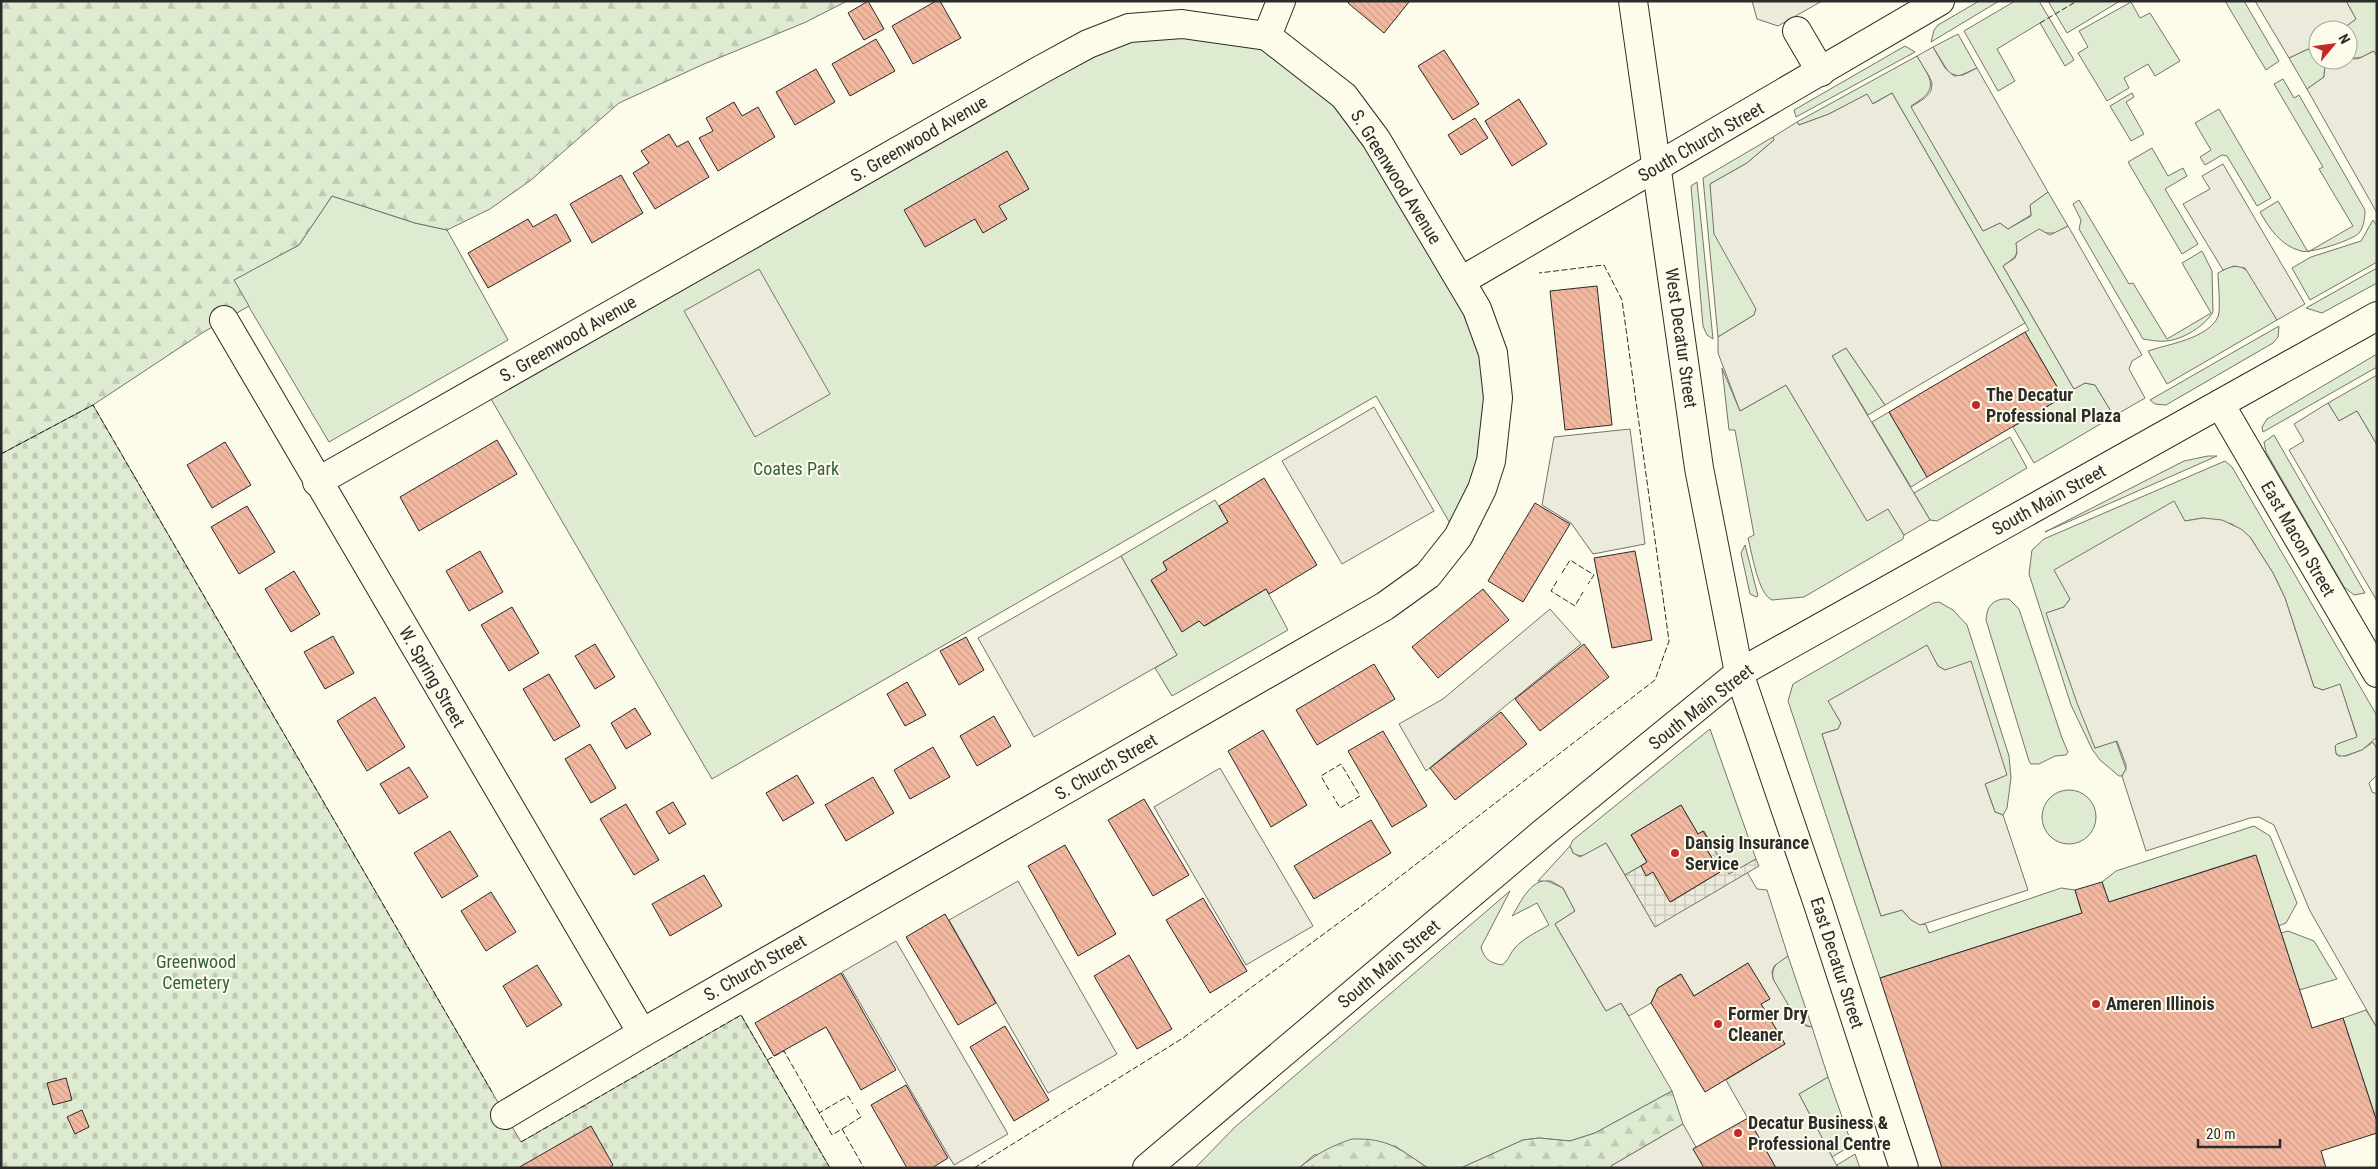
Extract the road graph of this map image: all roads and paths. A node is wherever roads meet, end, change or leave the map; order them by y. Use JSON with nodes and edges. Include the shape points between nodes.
{"nodes":[{"id":1,"x":1281,"y":1,"type":"edge"},
{"id":2,"x":1632,"y":1,"type":"edge"},
{"id":3,"x":1940,"y":1,"type":"edge"},
{"id":4,"x":1797,"y":31,"type":"dead end"},
{"id":5,"x":1267,"y":36,"type":"junction"},
{"id":6,"x":1821,"y":72,"type":"junction"},
{"id":7,"x":1658,"y":168,"type":"junction"},
{"id":8,"x":1461,"y":281,"type":"junction"},
{"id":9,"x":2377,"y":316,"type":"edge"},
{"id":10,"x":224,"y":320,"type":"dead end"},
{"id":11,"x":2220,"y":404,"type":"junction"},
{"id":12,"x":317,"y":482,"type":"junction"},
{"id":13,"x":2377,"y":673,"type":"edge"},
{"id":14,"x":1739,"y":674,"type":"junction"},
{"id":15,"x":642,"y":1033,"type":"junction"},
{"id":16,"x":505,"y":1115,"type":"dead end"},
{"id":17,"x":1147,"y":1168,"type":"edge"},
{"id":18,"x":1904,"y":1168,"type":"edge"}],
"edges":[{"from":1,"to":5,"type":"street"},
{"from":2,"to":7,"type":"street","name":"West Decatur Street"},
{"from":3,"to":6,"type":"street","name":"South Church Street"},
{"from":4,"to":6,"type":"street"},
{"from":5,"to":8,"type":"street","name":"S. Greenwood Avenue","via":[[1344,96],[1376,140]]},
{"from":5,"to":12,"type":"street","name":"S. Greenwood Avenue","via":[[1182,24],[1129,28],[1088,44]]},
{"from":6,"to":7,"type":"street","name":"South Church Street"},
{"from":7,"to":8,"type":"street","name":"South Church Street"},
{"from":7,"to":14,"type":"street","name":"West Decatur Street","via":[[1699,468]]},
{"from":8,"to":15,"type":"street","name":"S. Church Street","via":[[1477,309],[1493,353],[1498,398],[1495,441],[1482,489],[1462,529],[1428,575],[1385,606]]},
{"from":9,"to":11,"type":"street","name":"South Main Street"},
{"from":10,"to":12,"type":"street","name":"W. Spring Street"},
{"from":11,"to":13,"type":"street","name":"East Macon Street"},
{"from":11,"to":14,"type":"street","name":"South Main Street"},
{"from":12,"to":15,"type":"street","name":"W. Spring Street"},
{"from":14,"to":17,"type":"street","name":"South Main Street","via":[[1543,833]]},
{"from":14,"to":18,"type":"street","name":"East Decatur Street"},
{"from":15,"to":16,"type":"street","name":"S. Church Street"}]}
